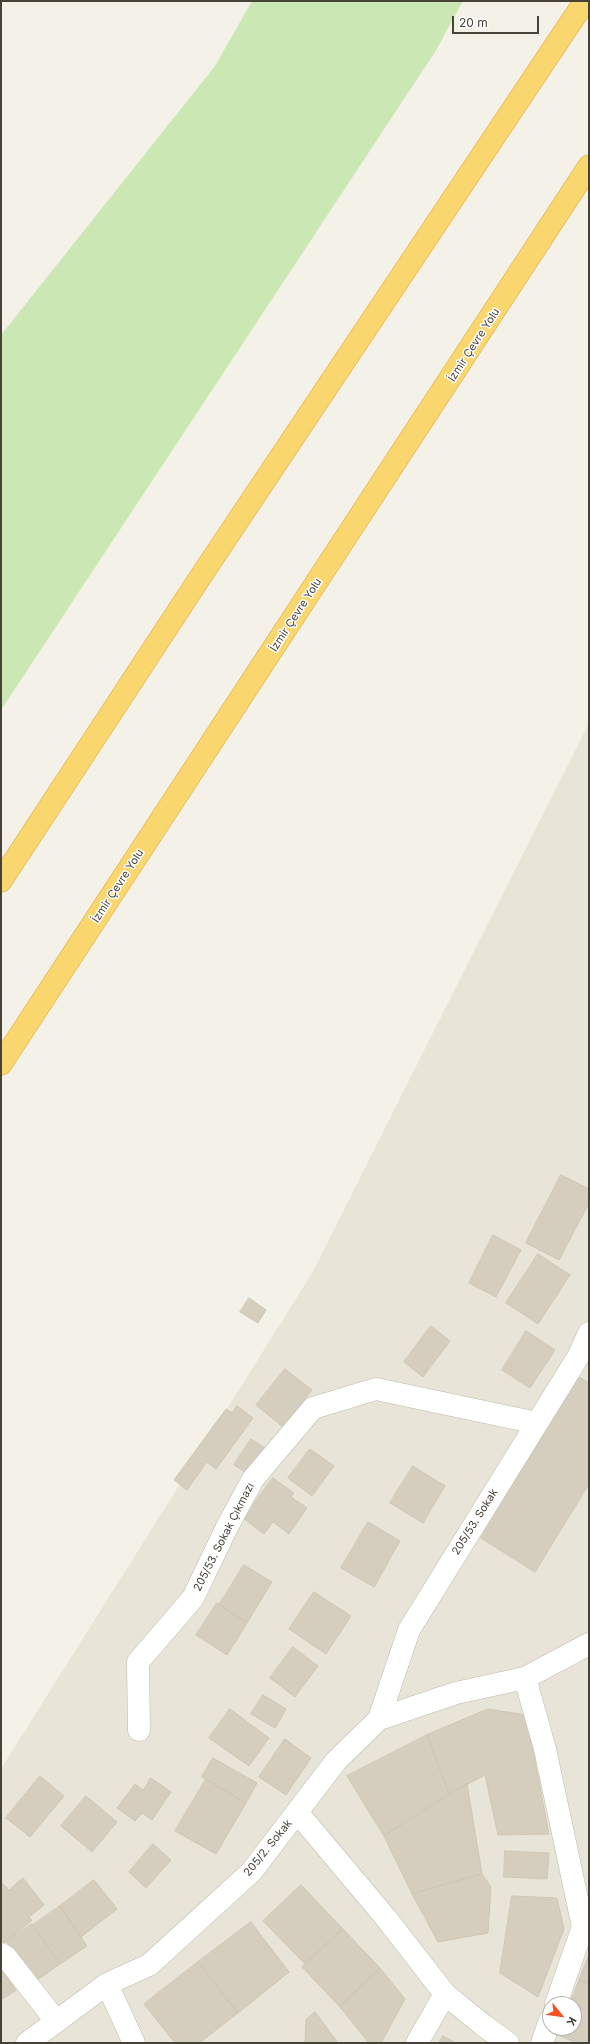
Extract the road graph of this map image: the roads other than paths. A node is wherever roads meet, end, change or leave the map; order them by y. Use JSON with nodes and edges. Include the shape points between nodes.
{"nodes":[{"id":1,"x":585,"y":1,"type":"edge"},
{"id":2,"x":589,"y":166,"type":"edge"},
{"id":3,"x":1,"y":881,"type":"edge"},
{"id":4,"x":1,"y":1064,"type":"edge"},
{"id":5,"x":589,"y":1333,"type":"edge"},
{"id":6,"x":584,"y":1358,"type":"edge"},
{"id":7,"x":537,"y":1423,"type":"junction"},
{"id":8,"x":589,"y":1644,"type":"edge"},
{"id":9,"x":525,"y":1678,"type":"junction"},
{"id":10,"x":379,"y":1719,"type":"junction"},
{"id":11,"x":139,"y":1730,"type":"dead end"},
{"id":12,"x":297,"y":1812,"type":"junction"},
{"id":13,"x":586,"y":1926,"type":"edge"},
{"id":14,"x":1,"y":1954,"type":"edge"},
{"id":15,"x":107,"y":1984,"type":"junction"},
{"id":16,"x":445,"y":1994,"type":"junction"},
{"id":17,"x":559,"y":1996,"type":"edge"},
{"id":18,"x":56,"y":2022,"type":"junction"},
{"id":19,"x":27,"y":2043,"type":"edge"},
{"id":20,"x":134,"y":2043,"type":"edge"},
{"id":21,"x":418,"y":2043,"type":"edge"},
{"id":22,"x":508,"y":2043,"type":"edge"}],
"edges":[{"from":1,"to":3,"type":"highway","via":[[201,576]]},
{"from":2,"to":4,"type":"highway","name":"İzmir Çevre Yolu"},
{"from":5,"to":6,"type":"street","name":"205/53. Sokak"},
{"from":6,"to":7,"type":"street","name":"205/53. Sokak"},
{"from":7,"to":10,"type":"street","name":"205/53. Sokak","via":[[409,1630]]},
{"from":7,"to":11,"type":"street","name":"205/53. Sokak Çıkmazı","via":[[376,1389],[313,1408],[253,1479],[193,1598],[138,1662]]},
{"from":8,"to":9,"type":"street"},
{"from":9,"to":10,"type":"street","via":[[456,1693]]},
{"from":9,"to":13,"type":"street","via":[[545,1749]]},
{"from":10,"to":12,"type":"street","via":[[336,1761]]},
{"from":12,"to":15,"type":"street","name":"205/2. Sokak","via":[[252,1871],[149,1965]]},
{"from":12,"to":16,"type":"street","name":"205/2. Sokak","via":[[386,1918]]},
{"from":13,"to":17,"type":"street"},
{"from":14,"to":18,"type":"street","via":[[6,1957]]},
{"from":15,"to":18,"type":"street","name":"205/2. Sokak"},
{"from":15,"to":20,"type":"street"},
{"from":16,"to":21,"type":"street"},
{"from":16,"to":22,"type":"street","name":"205/2. Sokak"},
{"from":18,"to":19,"type":"street","name":"205/2. Sokak"}]}
